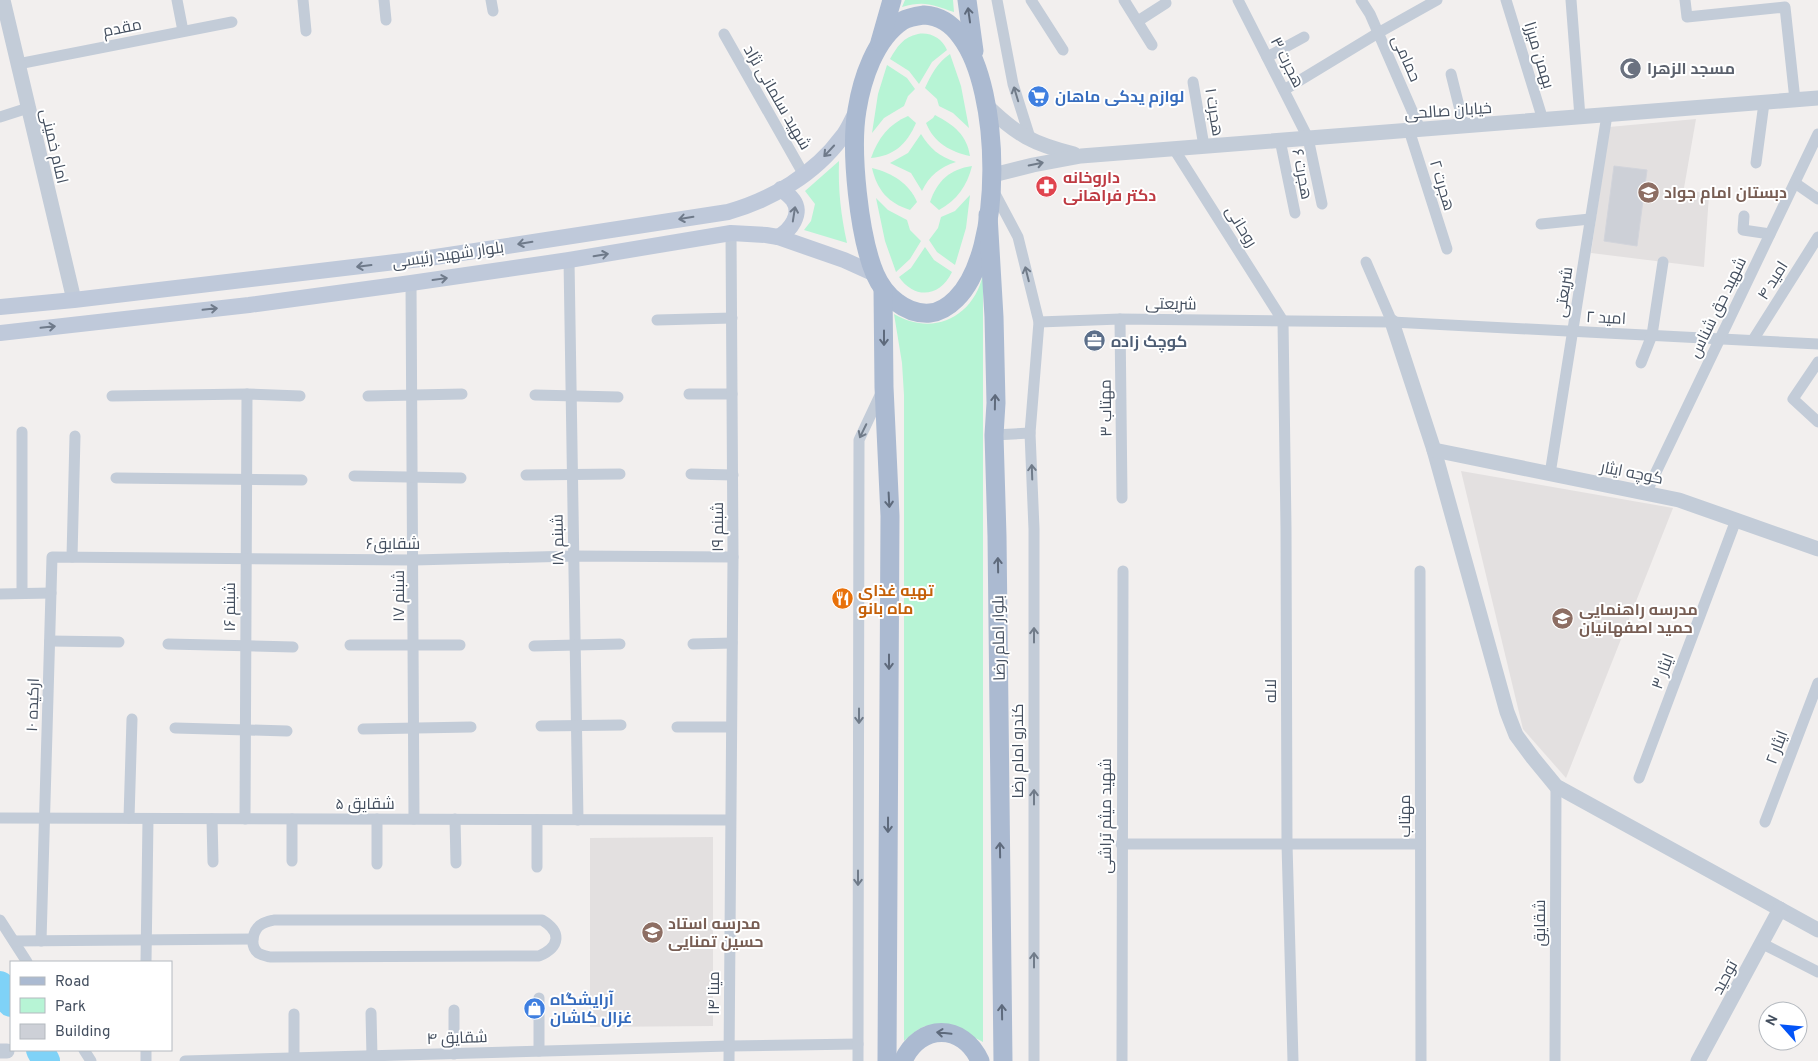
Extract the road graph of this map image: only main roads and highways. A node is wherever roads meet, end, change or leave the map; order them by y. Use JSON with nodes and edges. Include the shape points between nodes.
{"nodes":[{"id":1,"x":892,"y":0,"type":"edge"},
{"id":2,"x":967,"y":0,"type":"edge"},
{"id":3,"x":878,"y":49,"type":"junction"},
{"id":4,"x":976,"y":64,"type":"junction"},
{"id":5,"x":857,"y":112,"type":"junction"},
{"id":6,"x":781,"y":190,"type":"junction"},
{"id":7,"x":988,"y":216,"type":"junction"},
{"id":8,"x":778,"y":237,"type":"junction"},
{"id":9,"x":879,"y":282,"type":"junction"},
{"id":10,"x":0,"y":307,"type":"edge"},
{"id":11,"x":0,"y":333,"type":"edge"},
{"id":12,"x":887,"y":1061,"type":"edge"},
{"id":13,"x":904,"y":1061,"type":"edge"},
{"id":14,"x":980,"y":1061,"type":"edge"},
{"id":15,"x":1003,"y":1061,"type":"edge"}],
"edges":[{"from":1,"to":3,"type":"main road"},
{"from":4,"to":2,"type":"main road","one_way":true},
{"from":3,"to":4,"type":"main road","via":[[902,21],[924,15],[935,16],[961,36]]},
{"from":3,"to":5,"type":"main road","via":[[867,73]]},
{"from":4,"to":7,"type":"main road","via":[[987,106],[992,181]]},
{"from":5,"to":6,"type":"main road","name":"بلوار شهید رئیسی","one_way":true,"via":[[842,137],[812,169]]},
{"from":5,"to":9,"type":"main road","via":[[857,191],[862,225]]},
{"from":8,"to":6,"type":"main road","one_way":true,"via":[[790,227],[796,207],[794,200]]},
{"from":6,"to":10,"type":"main road","name":"بلوار شهید رئیسی","one_way":true,"via":[[728,212],[429,258]]},
{"from":7,"to":9,"type":"main road","via":[[976,269],[962,293],[947,306],[931,313],[910,310],[900,306]]},
{"from":15,"to":7,"type":"main road","name":"بلوار امام رضا","one_way":true,"via":[[996,403]]},
{"from":8,"to":9,"type":"main road","name":"بلوار شهید رئیسی","via":[[844,260]]},
{"from":11,"to":8,"type":"main road","name":"بلوار شهید رئیسی","one_way":true,"via":[[411,283],[731,233]]},
{"from":9,"to":12,"type":"main road","one_way":true,"via":[[890,516]]},
{"from":14,"to":13,"type":"main road","one_way":true,"via":[[966,1042],[951,1033],[939,1031],[917,1041]]}]}
